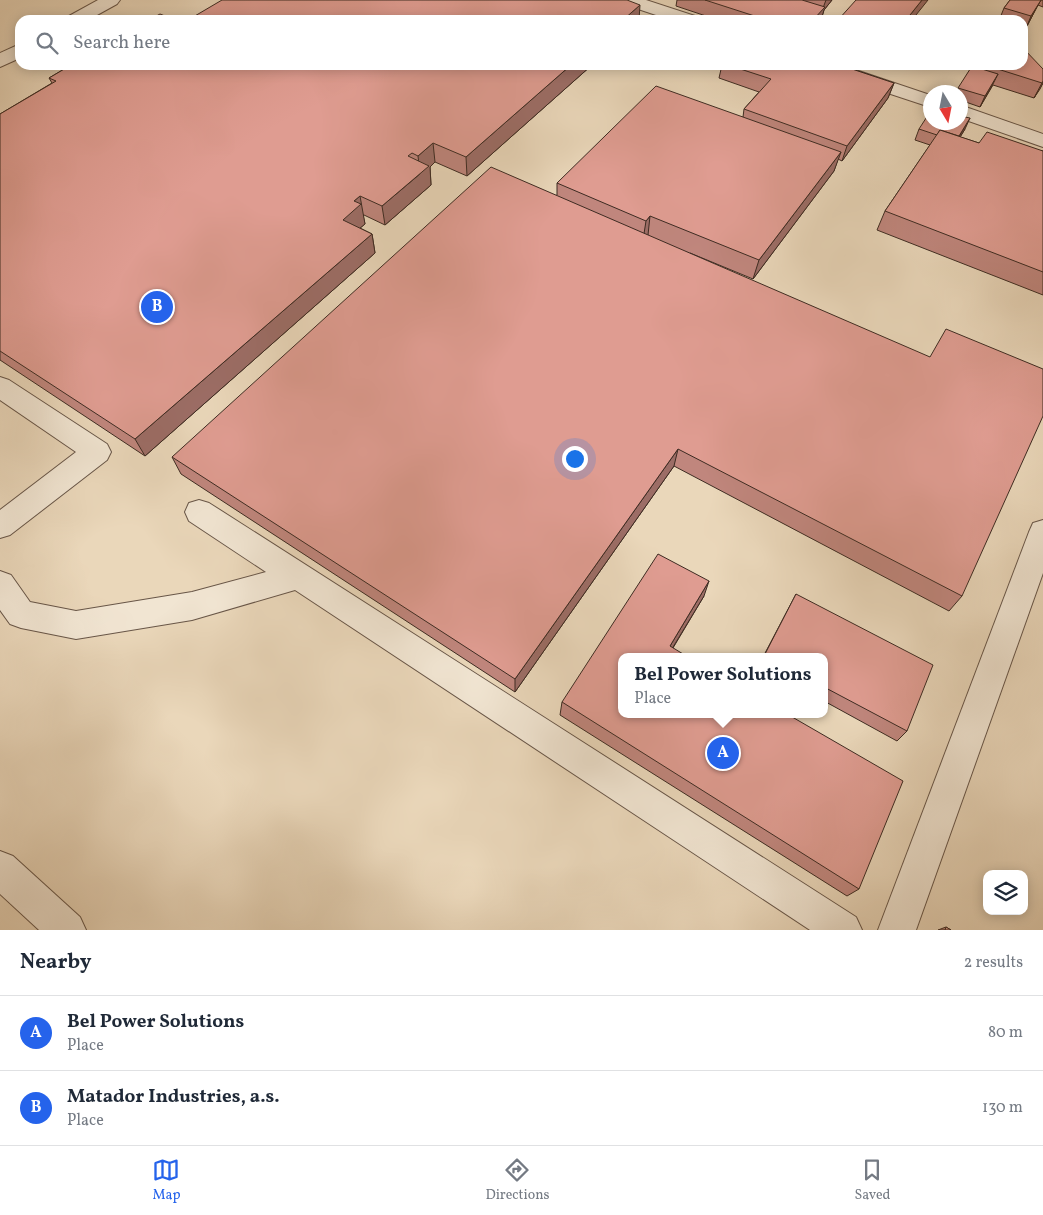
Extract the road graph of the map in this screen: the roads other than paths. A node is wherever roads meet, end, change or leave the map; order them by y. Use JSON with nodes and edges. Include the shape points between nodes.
{"nodes":[{"id":1,"x":112,"y":0,"type":"edge"},
{"id":2,"x":629,"y":0,"type":"edge"},
{"id":3,"x":84,"y":15,"type":"edge"},
{"id":4,"x":674,"y":15,"type":"edge"},
{"id":5,"x":15,"y":53,"type":"edge"},
{"id":6,"x":0,"y":61,"type":"edge"},
{"id":7,"x":837,"y":70,"type":"edge"},
{"id":8,"x":923,"y":99,"type":"edge"},
{"id":9,"x":968,"y":114,"type":"edge"},
{"id":10,"x":1043,"y":140,"type":"edge"},
{"id":11,"x":0,"y":387,"type":"edge"},
{"id":12,"x":199,"y":512,"type":"dead end"},
{"id":13,"x":0,"y":526,"type":"edge"},
{"id":14,"x":1043,"y":532,"type":"edge"},
{"id":15,"x":298,"y":576,"type":"junction"},
{"id":16,"x":0,"y":585,"type":"edge"},
{"id":17,"x":0,"y":869,"type":"edge"},
{"id":18,"x":67,"y":930,"type":"edge"},
{"id":19,"x":843,"y":930,"type":"edge"},
{"id":20,"x":897,"y":930,"type":"edge"}],
"edges":[{"from":1,"to":3,"type":"lane"},
{"from":2,"to":4,"type":"lane"},
{"from":5,"to":6,"type":"lane"},
{"from":7,"to":8,"type":"lane"},
{"from":9,"to":10,"type":"lane"},
{"from":11,"to":13,"type":"lane","via":[[97,452]]},
{"from":12,"to":15,"type":"lane"},
{"from":14,"to":20,"type":"lane"},
{"from":15,"to":16,"type":"lane","via":[[192,606],[76,625],[21,614]]},
{"from":15,"to":19,"type":"lane"},
{"from":17,"to":18,"type":"lane"}]}
